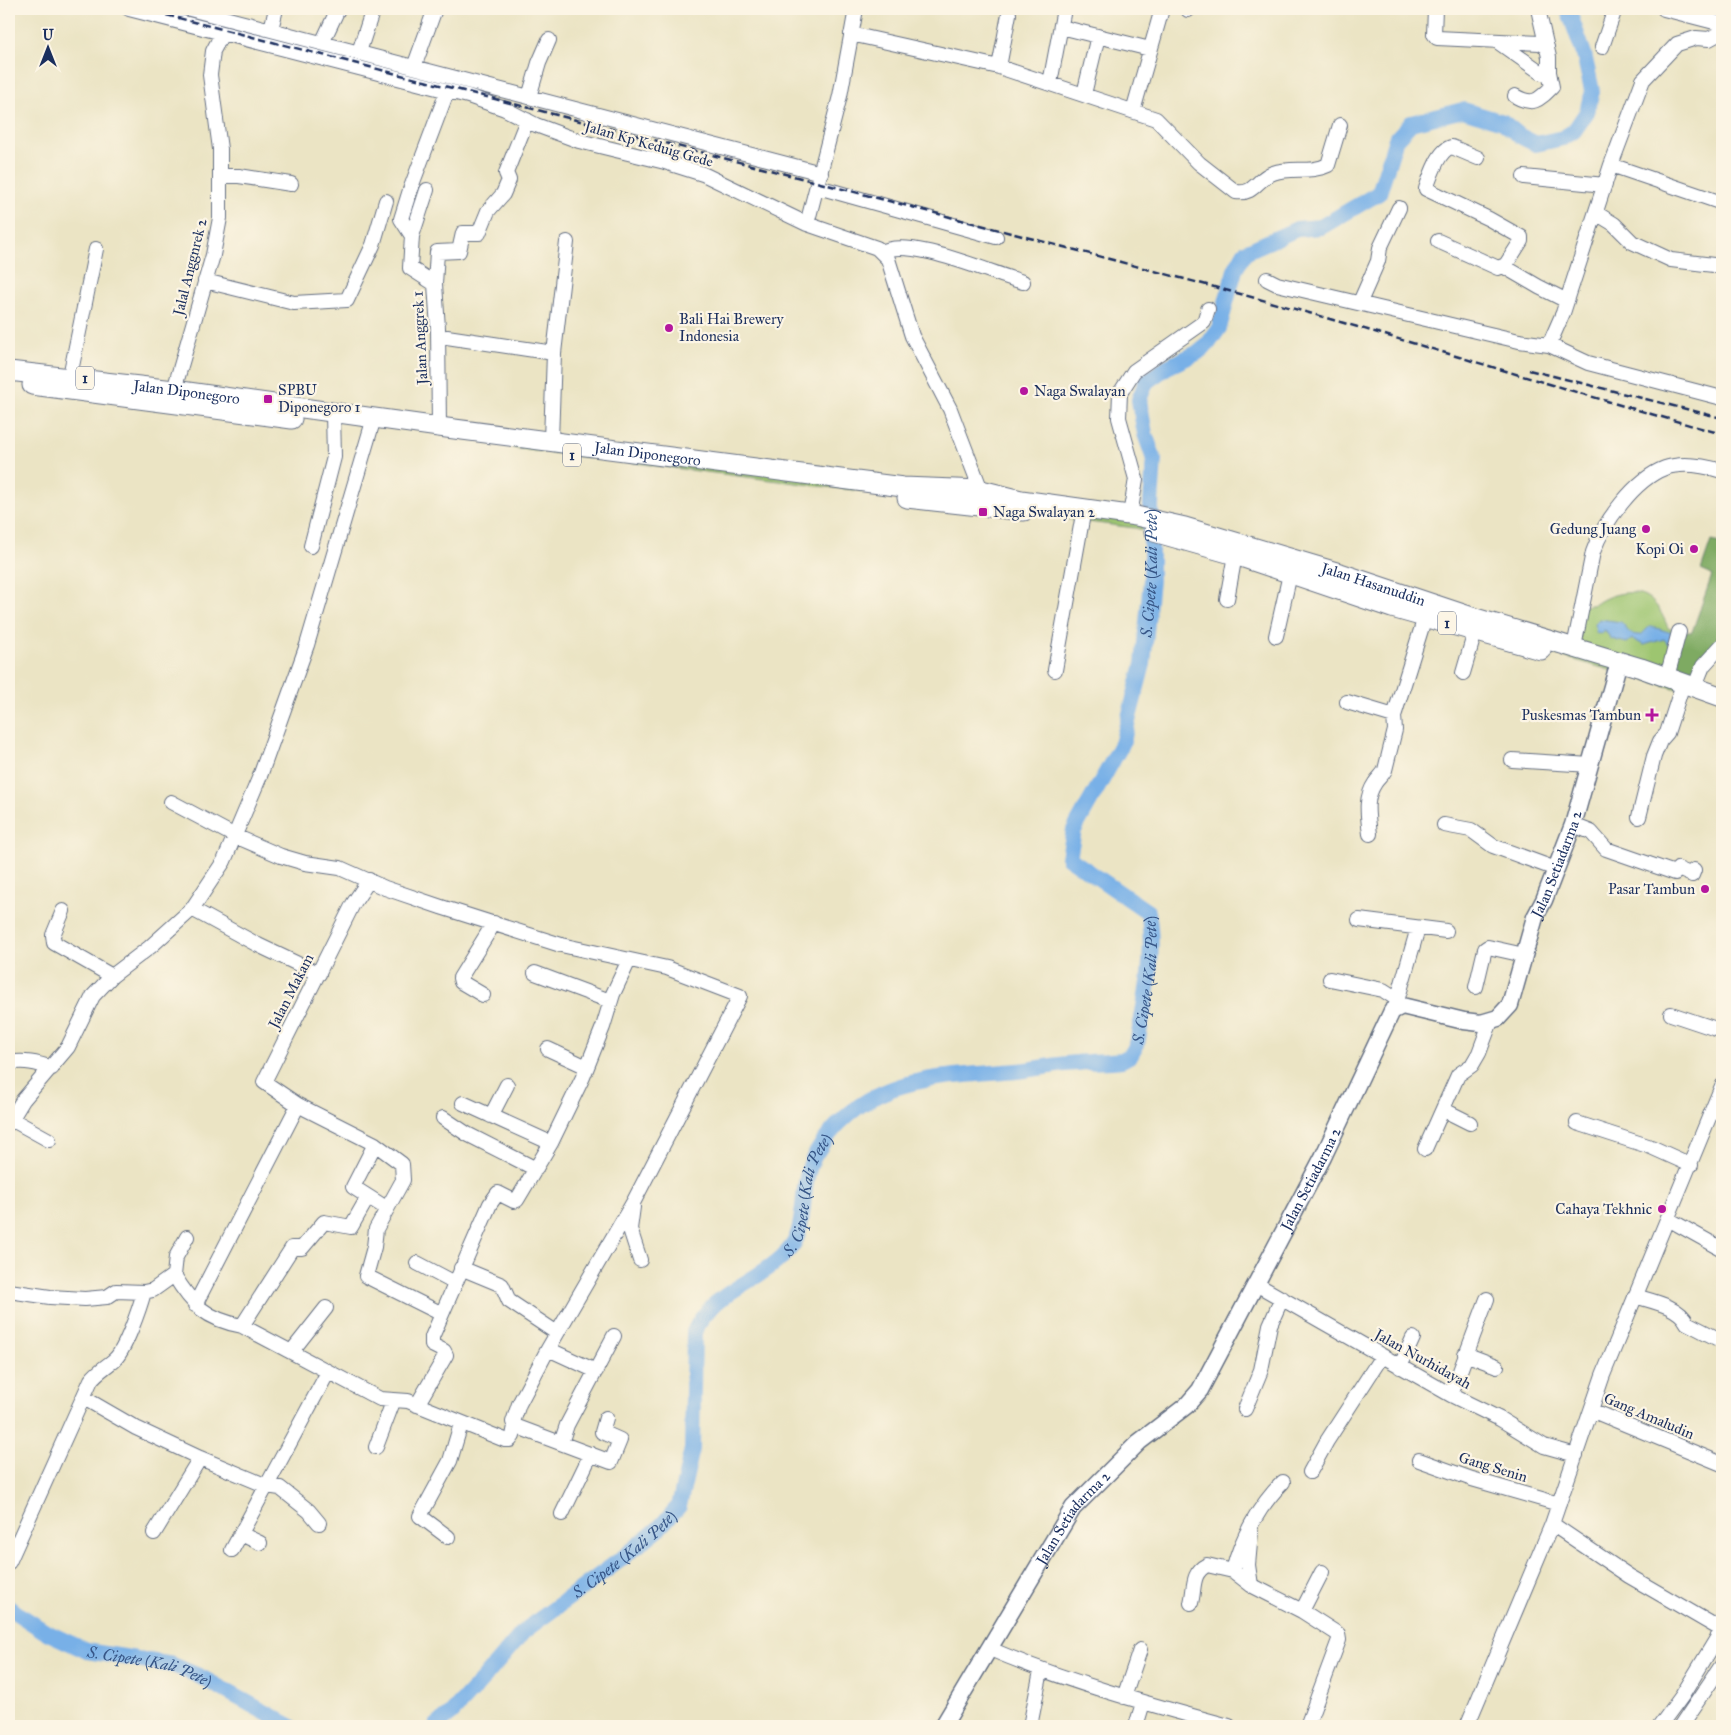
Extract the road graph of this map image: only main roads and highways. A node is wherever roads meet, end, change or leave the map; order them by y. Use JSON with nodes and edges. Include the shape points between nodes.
{"nodes":[{"id":1,"x":9,"y":371,"type":"edge"},
{"id":2,"x":9,"y":382,"type":"edge"},
{"id":3,"x":333,"y":419,"type":"junction"},
{"id":4,"x":373,"y":424,"type":"junction"},
{"id":5,"x":980,"y":498,"type":"junction"},
{"id":6,"x":1134,"y":520,"type":"joint"},
{"id":7,"x":1179,"y":532,"type":"junction"},
{"id":8,"x":1616,"y":672,"type":"junction"},
{"id":9,"x":1687,"y":689,"type":"junction"},
{"id":10,"x":1722,"y":697,"type":"edge"},
{"id":11,"x":1722,"y":703,"type":"edge"},
{"id":12,"x":943,"y":1726,"type":"edge"}],
"edges":[{"from":1,"to":3,"type":"highway","name":"Jalan Diponegoro","number":"1","via":[[174,390]]},
{"from":2,"to":3,"type":"highway","name":"Jalan Diponegoro","number":"1"},
{"from":3,"to":4,"type":"highway","name":"Jalan Diponegoro","number":"1"},
{"from":4,"to":5,"type":"highway","name":"Jalan Diponegoro","number":"1"},
{"from":4,"to":5,"type":"highway","name":"Jalan Diponegoro","number":"1","via":[[439,427],[551,440]]},
{"from":5,"to":6,"type":"highway","name":"Jalan Diponegoro","number":"1","via":[[1010,509]]},
{"from":6,"to":7,"type":"highway","name":"Jalan Hasanuddin","number":"1"},
{"from":7,"to":8,"type":"highway","name":"Jalan Hasanuddin","number":"1","via":[[1290,574]]},
{"from":7,"to":9,"type":"highway","name":"Jalan Hasanuddin","number":"1","via":[[1340,573],[1468,616],[1667,676]]},
{"from":8,"to":9,"type":"highway","name":"Jalan Hasanuddin","number":"1"},
{"from":8,"to":12,"type":"main road","name":"Jalan Setiadarma 2","via":[[1573,825],[1535,917],[1510,1005],[1491,1021],[1481,1023],[1396,1003],[1323,1158],[1195,1397],[1139,1442],[1073,1508]]},
{"from":9,"to":10,"type":"highway","name":"Jalan Hasanuddin","number":"1"},
{"from":9,"to":11,"type":"highway","name":"Jalan Hasanuddin","number":"1"}]}
